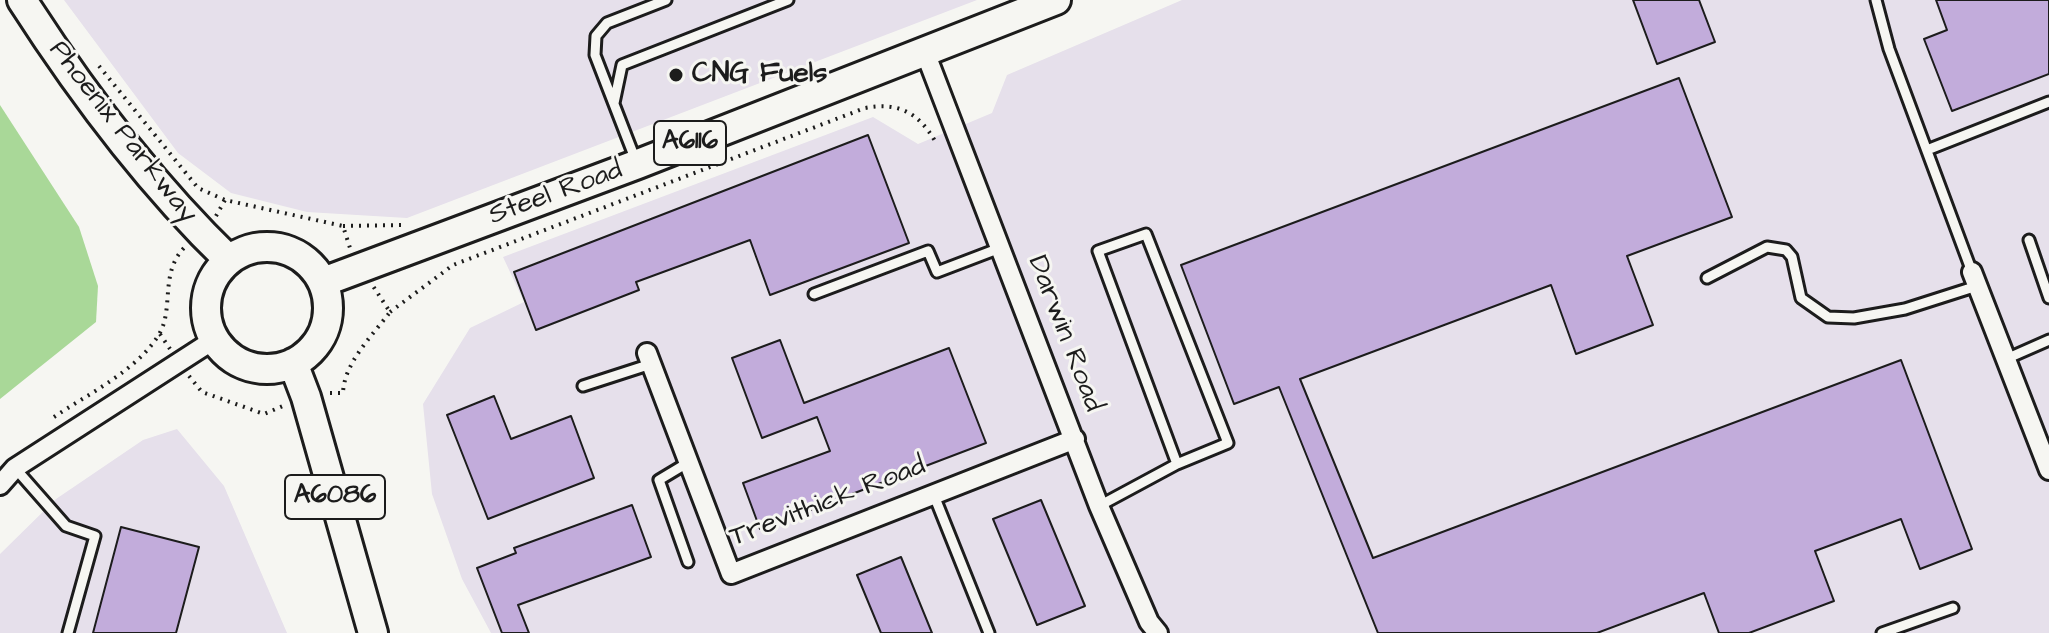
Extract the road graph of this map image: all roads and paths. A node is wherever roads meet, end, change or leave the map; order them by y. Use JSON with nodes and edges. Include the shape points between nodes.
{"nodes":[{"id":1,"x":22,"y":0,"type":"edge"},
{"id":2,"x":666,"y":0,"type":"edge"},
{"id":3,"x":788,"y":0,"type":"edge"},
{"id":4,"x":1056,"y":0,"type":"edge"},
{"id":5,"x":1876,"y":0,"type":"edge"},
{"id":6,"x":925,"y":52,"type":"junction"},
{"id":7,"x":96,"y":62,"type":"dead end"},
{"id":8,"x":2049,"y":102,"type":"edge"},
{"id":9,"x":614,"y":103,"type":"junction"},
{"id":10,"x":956,"y":133,"type":"junction"},
{"id":11,"x":1927,"y":150,"type":"junction"},
{"id":12,"x":638,"y":164,"type":"junction"},
{"id":13,"x":411,"y":222,"type":"dead end"},
{"id":14,"x":343,"y":226,"type":"dead end"},
{"id":15,"x":199,"y":231,"type":"junction"},
{"id":16,"x":2029,"y":240,"type":"dead end"},
{"id":17,"x":1000,"y":248,"type":"junction"},
{"id":18,"x":229,"y":260,"type":"junction"},
{"id":19,"x":1707,"y":278,"type":"dead end"},
{"id":20,"x":1974,"y":279,"type":"junction"},
{"id":21,"x":323,"y":282,"type":"junction"},
{"id":22,"x":814,"y":294,"type":"dead end"},
{"id":23,"x":2049,"y":298,"type":"edge"},
{"id":24,"x":390,"y":312,"type":"dead end"},
{"id":25,"x":160,"y":334,"type":"junction"},
{"id":26,"x":215,"y":339,"type":"junction"},
{"id":27,"x":2049,"y":340,"type":"edge"},
{"id":28,"x":649,"y":358,"type":"joint"},
{"id":29,"x":2006,"y":359,"type":"junction"},
{"id":30,"x":293,"y":363,"type":"junction"},
{"id":31,"x":180,"y":364,"type":"junction"},
{"id":32,"x":583,"y":386,"type":"dead end"},
{"id":33,"x":343,"y":393,"type":"dead end"},
{"id":34,"x":306,"y":397,"type":"junction"},
{"id":35,"x":41,"y":426,"type":"dead end"},
{"id":36,"x":1075,"y":439,"type":"junction"},
{"id":37,"x":689,"y":462,"type":"junction"},
{"id":38,"x":1177,"y":464,"type":"junction"},
{"id":39,"x":15,"y":468,"type":"junction"},
{"id":40,"x":2049,"y":470,"type":"edge"},
{"id":41,"x":0,"y":485,"type":"edge"},
{"id":42,"x":933,"y":493,"type":"junction"},
{"id":43,"x":1099,"y":506,"type":"junction"},
{"id":44,"x":688,"y":562,"type":"dead end"},
{"id":45,"x":1953,"y":608,"type":"dead end"},
{"id":46,"x":68,"y":633,"type":"edge"},
{"id":47,"x":373,"y":633,"type":"edge"},
{"id":48,"x":989,"y":633,"type":"edge"},
{"id":49,"x":1158,"y":633,"type":"edge"},
{"id":50,"x":1882,"y":633,"type":"edge"}],
"edges":[{"from":1,"to":15,"type":"main road","name":"Phoenix Parkway","via":[[98,108]]},
{"from":2,"to":9,"type":"lane","via":[[607,23],[596,36],[595,55]]},
{"from":3,"to":9,"type":"lane","via":[[622,65]]},
{"from":4,"to":6,"type":"main road","name":"Steel Road","number":"A6116"},
{"from":5,"to":11,"type":"lane"},
{"from":6,"to":10,"type":"street","name":"Darwin Road"},
{"from":6,"to":12,"type":"main road","name":"Steel Road","number":"A6116"},
{"from":7,"to":15,"type":"path","via":[[198,188],[225,200]]},
{"from":8,"to":11,"type":"lane"},
{"from":9,"to":12,"type":"lane"},
{"from":10,"to":17,"type":"street","name":"Darwin Road"},
{"from":10,"to":24,"type":"path","via":[[935,141],[924,122],[905,109],[865,108],[453,265]]},
{"from":11,"to":20,"type":"lane"},
{"from":12,"to":21,"type":"main road","name":"Steel Road","number":"A6116"},
{"from":13,"to":14,"type":"path"},
{"from":15,"to":18,"type":"main road","name":"Phoenix Parkway"},
{"from":15,"to":25,"type":"path","via":[[172,260]]},
{"from":16,"to":23,"type":"lane"},
{"from":17,"to":22,"type":"lane","via":[[937,272],[928,251]]},
{"from":17,"to":36,"type":"street","name":"Darwin Road"},
{"from":18,"to":21,"type":"main road","via":[[248,250],[290,251],[308,262]]},
{"from":18,"to":26,"type":"main road","via":[[207,298],[207,319]]},
{"from":19,"to":20,"type":"lane","via":[[1767,247],[1786,250],[1801,298],[1828,317],[1854,318],[1905,309]]},
{"from":20,"to":29,"type":"street"},
{"from":21,"to":30,"type":"main road","via":[[327,323],[318,343]]},
{"from":25,"to":31,"type":"path"},
{"from":25,"to":35,"type":"path","via":[[133,363]]},
{"from":26,"to":30,"type":"main road","via":[[232,358],[251,367]]},
{"from":26,"to":31,"type":"street"},
{"from":27,"to":29,"type":"lane"},
{"from":28,"to":32,"type":"lane"},
{"from":28,"to":37,"type":"street","name":"Trevithick Road"},
{"from":29,"to":40,"type":"street"},
{"from":30,"to":34,"type":"main road","number":"A6086"},
{"from":31,"to":34,"type":"path","via":[[202,392],[264,414]]},
{"from":31,"to":39,"type":"street"},
{"from":33,"to":34,"type":"path"},
{"from":34,"to":47,"type":"main road","number":"A6086"},
{"from":36,"to":42,"type":"street","name":"Trevithick Road"},
{"from":36,"to":43,"type":"street","name":"Darwin Road"},
{"from":37,"to":42,"type":"street","name":"Trevithick Road","via":[[731,574]]},
{"from":37,"to":44,"type":"lane","via":[[659,480]]},
{"from":38,"to":38,"type":"lane","via":[[1098,251],[1146,234],[1228,443]]},
{"from":38,"to":43,"type":"lane"},
{"from":39,"to":41,"type":"street"},
{"from":39,"to":46,"type":"lane","via":[[66,526],[95,536]]},
{"from":42,"to":48,"type":"lane"},
{"from":43,"to":49,"type":"street","name":"Darwin Road"},
{"from":45,"to":50,"type":"lane"}]}
